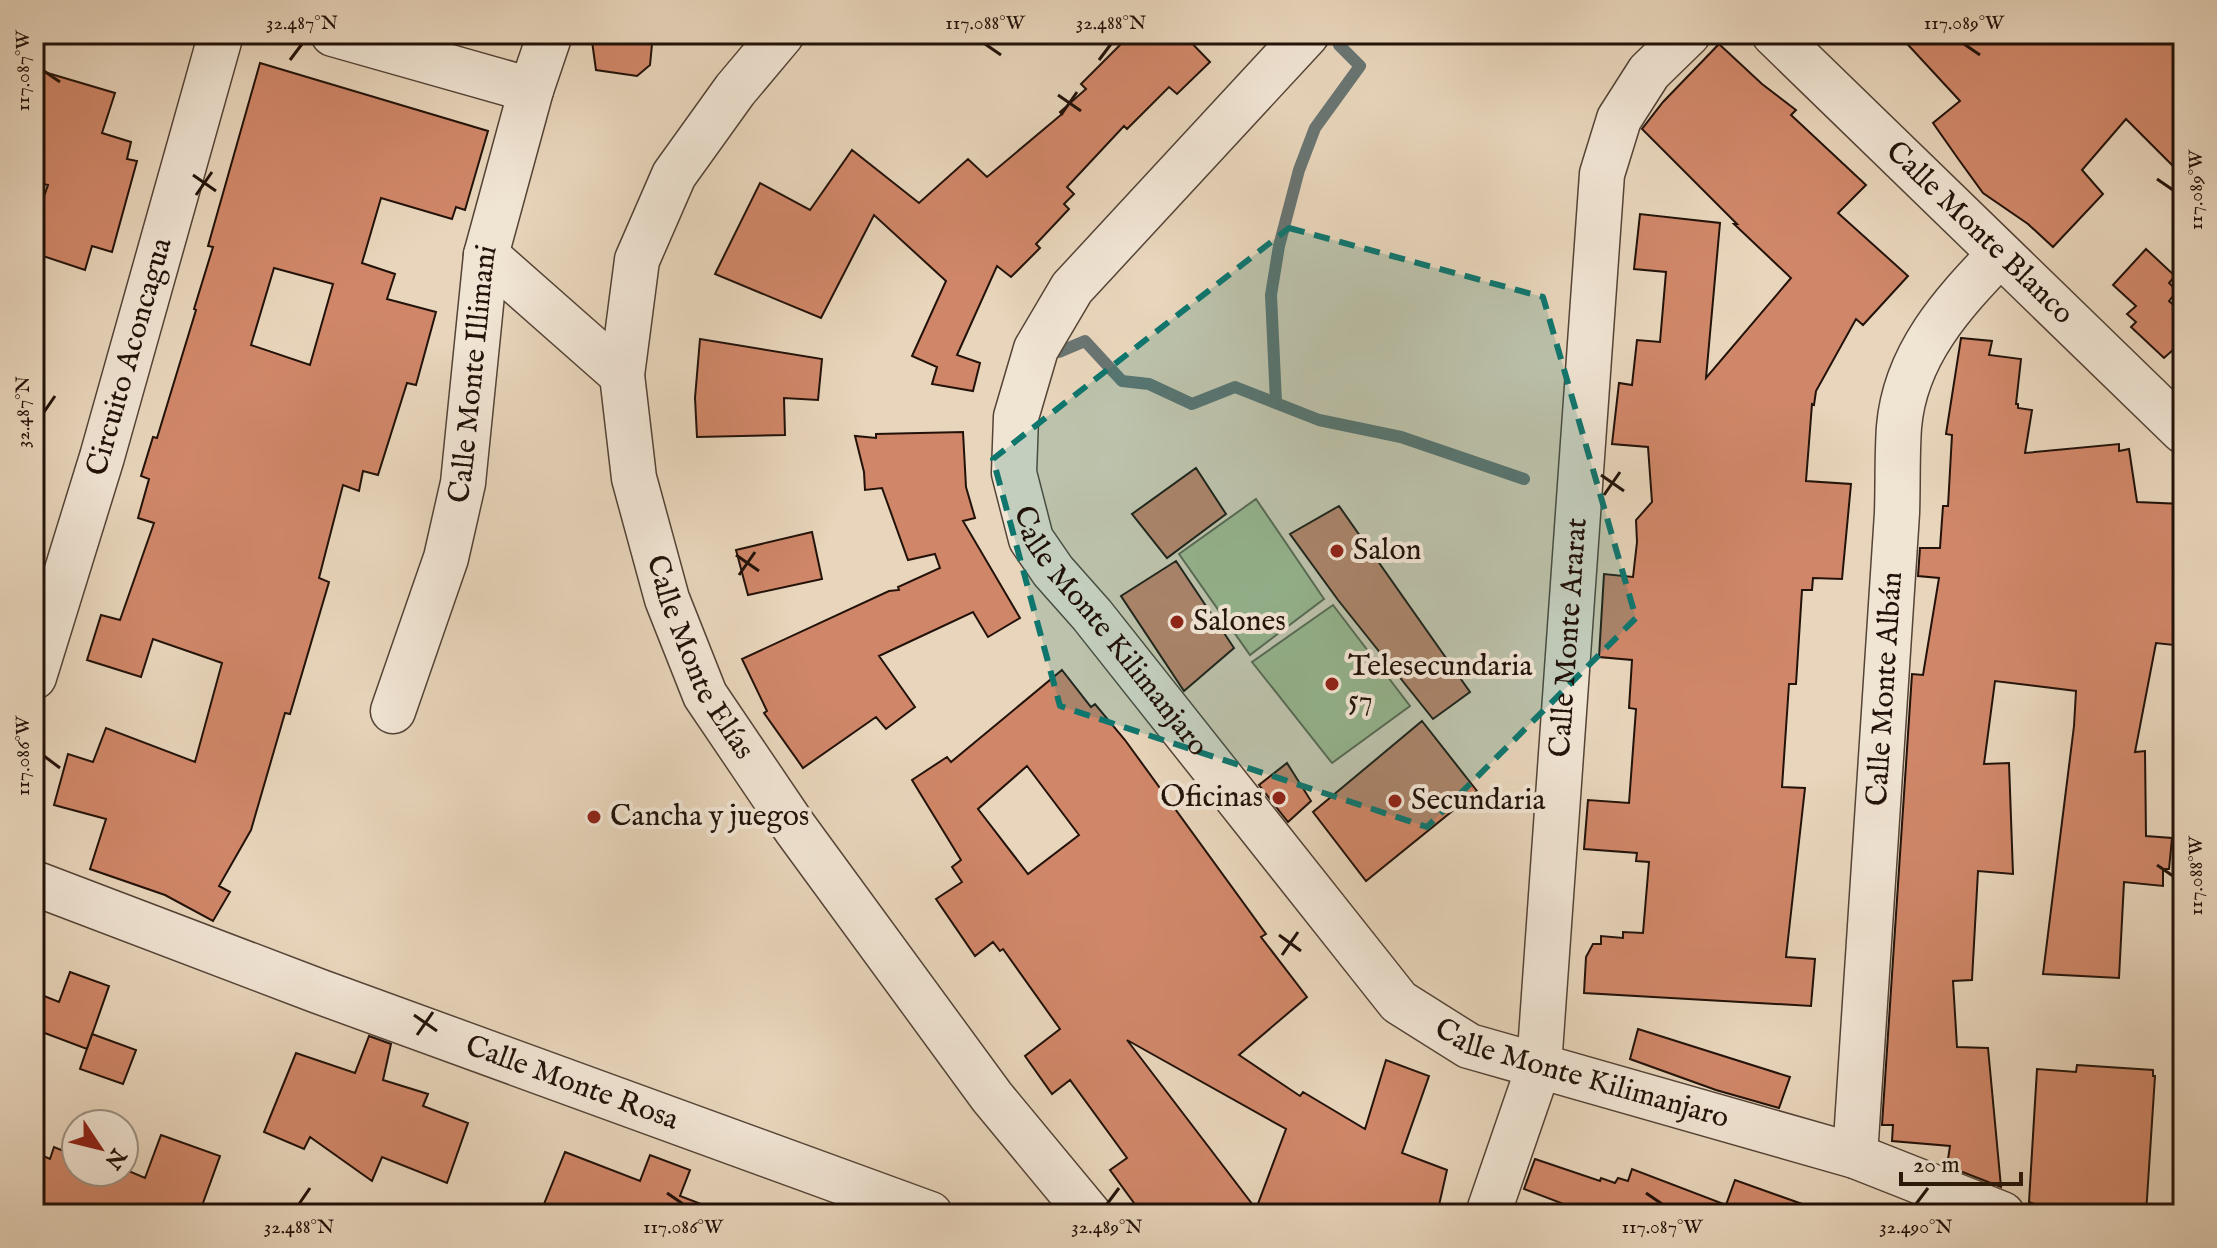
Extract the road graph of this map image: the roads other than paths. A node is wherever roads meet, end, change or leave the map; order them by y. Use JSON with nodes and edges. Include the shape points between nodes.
{"nodes":[{"id":1,"x":221,"y":34,"type":"edge"},
{"id":2,"x":333,"y":34,"type":"edge"},
{"id":3,"x":550,"y":34,"type":"edge"},
{"id":4,"x":782,"y":34,"type":"edge"},
{"id":5,"x":1307,"y":34,"type":"edge"},
{"id":6,"x":1688,"y":34,"type":"edge"},
{"id":7,"x":1774,"y":34,"type":"edge"},
{"id":8,"x":531,"y":90,"type":"junction"},
{"id":9,"x":486,"y":255,"type":"junction"},
{"id":10,"x":1999,"y":255,"type":"junction"},
{"id":11,"x":622,"y":375,"type":"junction"},
{"id":12,"x":2183,"y":431,"type":"edge"},
{"id":13,"x":34,"y":677,"type":"edge"},
{"id":14,"x":393,"y":711,"type":"dead end"},
{"id":15,"x":34,"y":883,"type":"edge"},
{"id":16,"x":1539,"y":1066,"type":"junction"},
{"id":17,"x":1855,"y":1156,"type":"junction"},
{"id":18,"x":930,"y":1214,"type":"edge"},
{"id":19,"x":1089,"y":1214,"type":"edge"},
{"id":20,"x":1488,"y":1214,"type":"edge"},
{"id":21,"x":2002,"y":1214,"type":"edge"}],
"edges":[{"from":1,"to":13,"type":"street","name":"Circuito Aconcagua"},
{"from":2,"to":8,"type":"street"},
{"from":3,"to":8,"type":"street","name":"Calle Monte Illimani"},
{"from":4,"to":11,"type":"street","name":"Calle Monte Elías","via":[[674,175],[637,260]]},
{"from":5,"to":16,"type":"street","name":"Calle Monte Kilimanjaro","via":[[1072,288],[1036,349],[1016,417],[1014,473],[1031,539],[1053,571],[1399,1002],[1469,1046]]},
{"from":6,"to":16,"type":"street","name":"Calle Monte Ararat","via":[[1649,72],[1619,119],[1602,174]]},
{"from":7,"to":10,"type":"street","name":"Calle Monte Blanco"},
{"from":8,"to":9,"type":"street","name":"Calle Monte Illimani"},
{"from":9,"to":11,"type":"street"},
{"from":9,"to":14,"type":"street","name":"Calle Monte Illimani","via":[[463,483],[446,558]]},
{"from":10,"to":12,"type":"street","name":"Calle Monte Blanco"},
{"from":10,"to":17,"type":"street","name":"Calle Monte Albán","via":[[1932,332],[1914,367],[1899,424]]},
{"from":11,"to":19,"type":"street","name":"Calle Monte Elías","via":[[634,478],[667,599],[705,695],[795,828],[992,1097]]},
{"from":15,"to":18,"type":"street","name":"Calle Monte Rosa"},
{"from":16,"to":17,"type":"street","name":"Calle Monte Kilimanjaro"},
{"from":16,"to":20,"type":"street","name":"Calle Monte Ararat"},
{"from":17,"to":21,"type":"street","name":"Calle Monte Kilimanjaro"}]}
